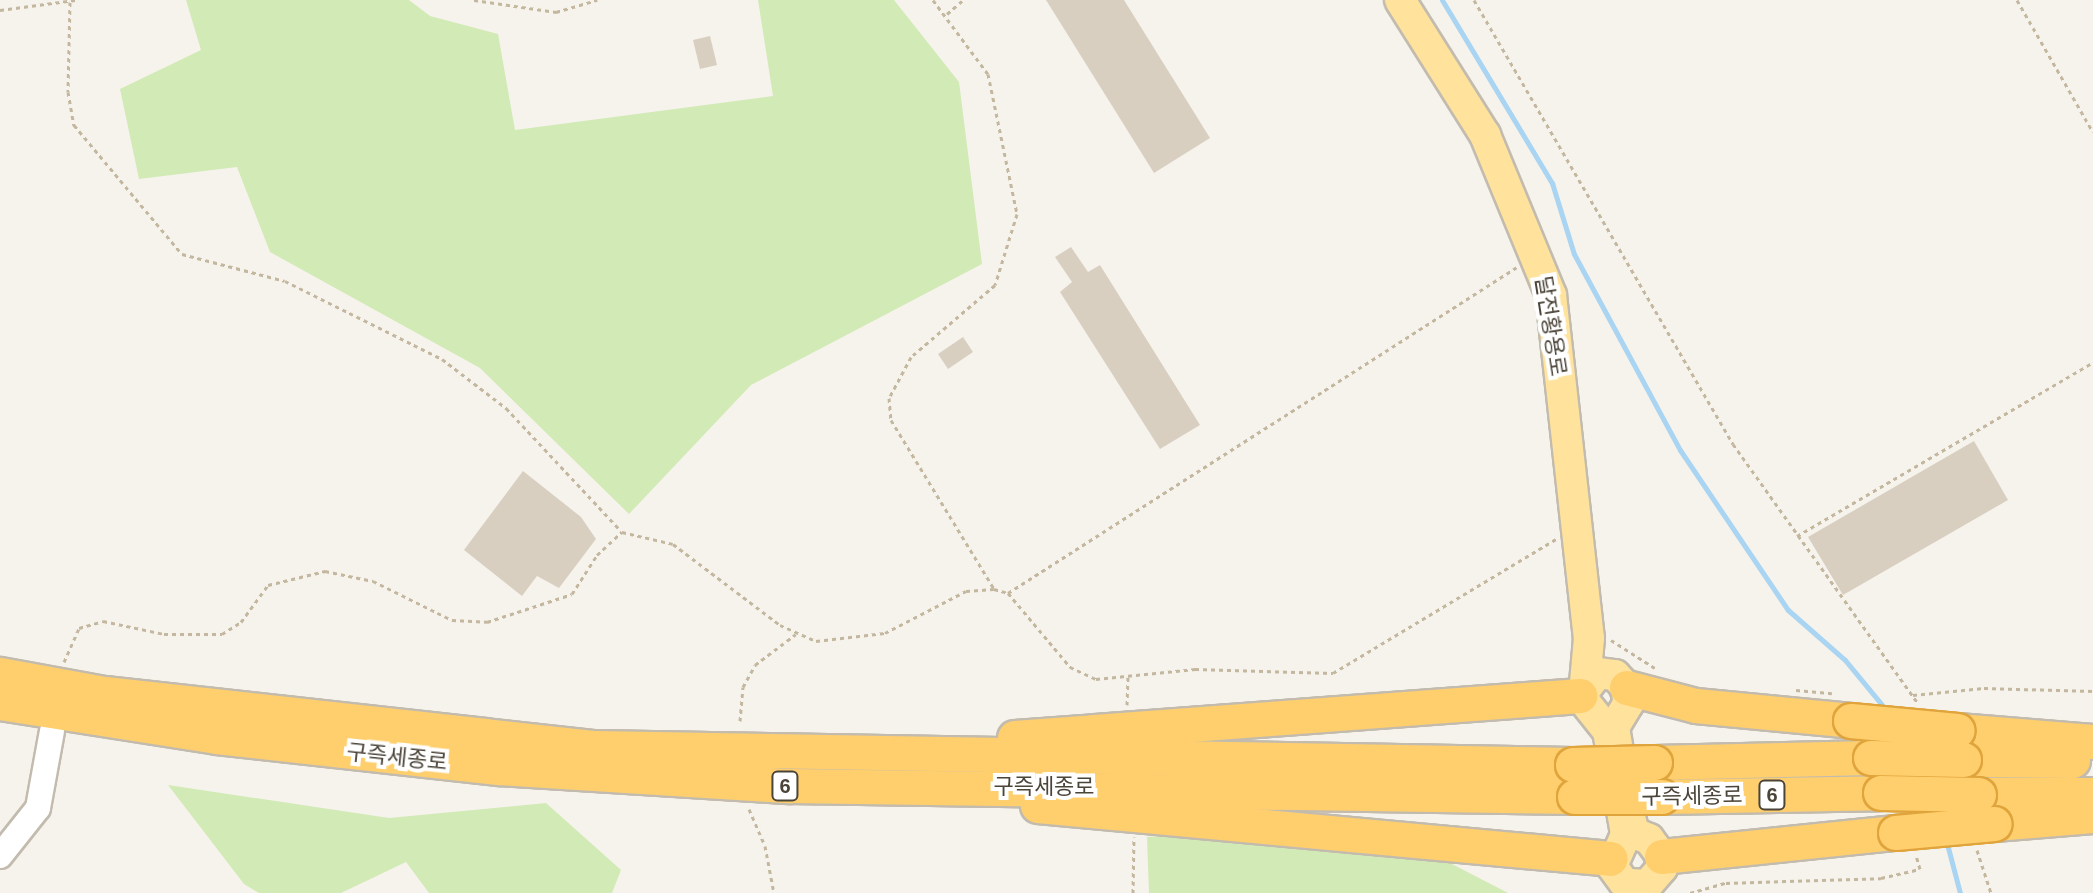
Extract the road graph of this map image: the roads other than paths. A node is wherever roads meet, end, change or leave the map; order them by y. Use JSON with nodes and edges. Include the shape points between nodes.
{"nodes":[{"id":1,"x":1400,"y":0,"type":"edge"},
{"id":2,"x":1589,"y":638,"type":"junction"},
{"id":3,"x":0,"y":675,"type":"edge"},
{"id":4,"x":1621,"y":681,"type":"junction"},
{"id":5,"x":1582,"y":689,"type":"junction"},
{"id":6,"x":0,"y":703,"type":"edge"},
{"id":7,"x":52,"y":731,"type":"dead end"},
{"id":8,"x":2093,"y":742,"type":"edge"},
{"id":9,"x":1961,"y":745,"type":"junction"},
{"id":10,"x":595,"y":748,"type":"junction"},
{"id":11,"x":2093,"y":761,"type":"edge"},
{"id":12,"x":698,"y":780,"type":"junction"},
{"id":13,"x":1574,"y":781,"type":"junction"},
{"id":14,"x":2093,"y":795,"type":"edge"},
{"id":15,"x":2093,"y":816,"type":"edge"},
{"id":16,"x":1984,"y":822,"type":"junction"},
{"id":17,"x":0,"y":856,"type":"edge"},
{"id":18,"x":1639,"y":878,"type":"edge"}],
"edges":[{"from":1,"to":2,"type":"main road","name":"달전황용로","via":[[1485,135],[1551,295]]},
{"from":2,"to":4,"type":"main road","via":[[1600,664]]},
{"from":2,"to":5,"type":"main road"},
{"from":3,"to":10,"type":"highway","name":"구즉세종로","number":"6","via":[[105,694]]},
{"from":4,"to":5,"type":"main road","via":[[1598,673]]},
{"from":4,"to":9,"type":"highway","bridge":true,"via":[[1696,706],[1851,721]]},
{"from":4,"to":18,"type":"main road","via":[[1628,704],[1614,727],[1627,805],[1634,833],[1649,839]]},
{"from":5,"to":10,"type":"highway","via":[[979,741],[722,740]]},
{"from":5,"to":18,"type":"main road","via":[[1608,731]]},
{"from":6,"to":12,"type":"highway","name":"구즉세종로","number":"6","via":[[249,740],[500,768]]},
{"from":7,"to":17,"type":"street","via":[[38,808]]},
{"from":8,"to":9,"type":"highway"},
{"from":9,"to":11,"type":"highway","name":"구즉세종로","number":"6"},
{"from":9,"to":13,"type":"highway","name":"구즉세종로","number":"6","bridge":true,"via":[[1871,758],[1655,763]]},
{"from":10,"to":13,"type":"highway","name":"구즉세종로","number":"6"},
{"from":12,"to":13,"type":"highway","name":"구즉세종로","number":"6"},
{"from":12,"to":18,"type":"highway","via":[[847,800],[1058,808]]},
{"from":13,"to":16,"type":"highway","name":"구즉세종로","number":"6","bridge":true,"via":[[1662,797],[1881,793]]},
{"from":14,"to":16,"type":"highway","name":"구즉세종로","number":"6"},
{"from":15,"to":16,"type":"highway"},
{"from":16,"to":18,"type":"highway","bridge":true}]}
